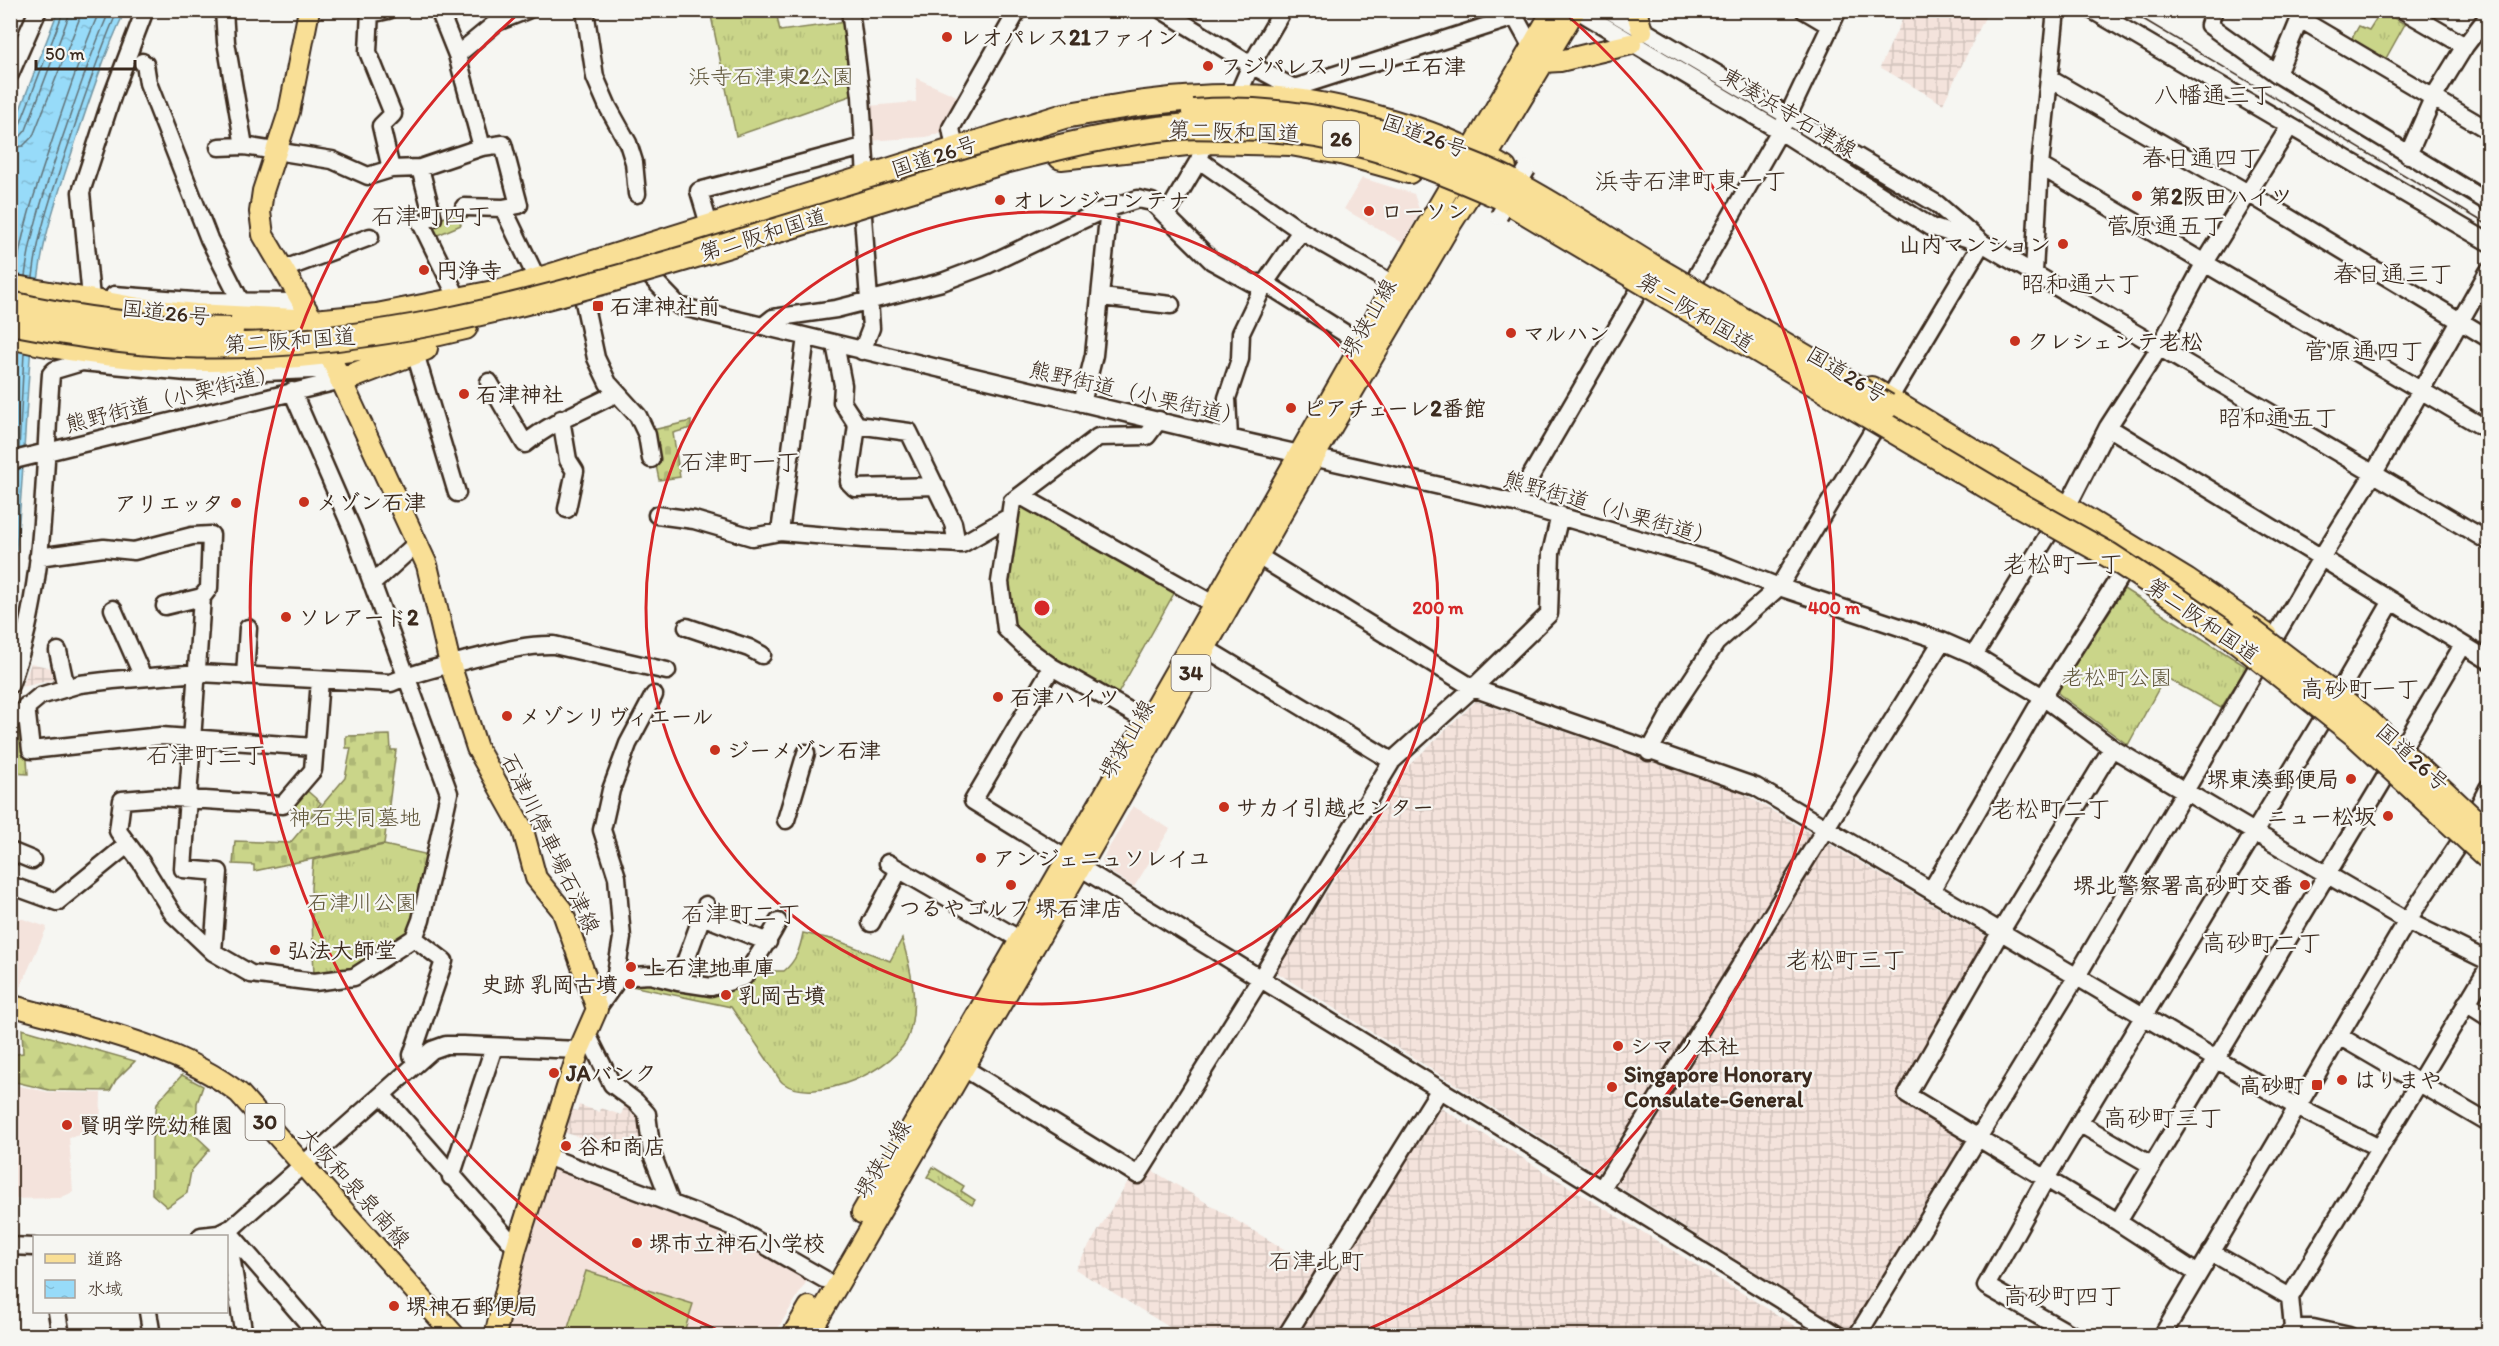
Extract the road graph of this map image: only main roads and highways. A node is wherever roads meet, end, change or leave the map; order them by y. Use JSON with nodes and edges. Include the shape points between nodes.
{"nodes":[{"id":1,"x":309,"y":10,"type":"edge"},
{"id":2,"x":1553,"y":10,"type":"edge"},
{"id":3,"x":1576,"y":10,"type":"edge"},
{"id":4,"x":1636,"y":10,"type":"edge"},
{"id":5,"x":1543,"y":62,"type":"junction"},
{"id":6,"x":1478,"y":154,"type":"junction"},
{"id":7,"x":1462,"y":188,"type":"junction"},
{"id":8,"x":10,"y":287,"type":"edge"},
{"id":9,"x":10,"y":304,"type":"edge"},
{"id":10,"x":308,"y":312,"type":"junction"},
{"id":11,"x":10,"y":322,"type":"edge"},
{"id":12,"x":488,"y":322,"type":"junction"},
{"id":13,"x":10,"y":336,"type":"edge"},
{"id":14,"x":335,"y":367,"type":"junction"},
{"id":15,"x":1307,"y":455,"type":"junction"},
{"id":16,"x":2482,"y":820,"type":"edge"},
{"id":17,"x":2488,"y":834,"type":"edge"},
{"id":18,"x":2488,"y":857,"type":"edge"},
{"id":19,"x":1074,"y":862,"type":"junction"},
{"id":20,"x":2488,"y":863,"type":"edge"},
{"id":21,"x":10,"y":1005,"type":"edge"},
{"id":22,"x":455,"y":1335,"type":"edge"},
{"id":23,"x":495,"y":1335,"type":"edge"},
{"id":24,"x":792,"y":1335,"type":"edge"},
{"id":25,"x":808,"y":1335,"type":"edge"}],
"edges":[{"from":1,"to":10,"type":"main road","name":"石津川停車場石津線","via":[[289,112],[263,191],[261,224],[263,235]]},
{"from":2,"to":6,"type":"main road","name":"堺狭山線","number":"34"},
{"from":3,"to":5,"type":"main road","name":"堺狭山線","number":"34"},
{"from":4,"to":5,"type":"main road","via":[[1636,37],[1560,61]]},
{"from":5,"to":6,"type":"main road","name":"堺狭山線","number":"34"},
{"from":6,"to":7,"type":"main road","name":"堺狭山線","number":"34"},
{"from":6,"to":10,"type":"highway","name":"国道26号","number":"26","via":[[1427,133],[1294,95],[1132,104],[1064,116],[538,281],[459,301],[376,316]]},
{"from":6,"to":16,"type":"highway","name":"国道26号","number":"26","via":[[2186,581],[2274,641],[2403,747]]},
{"from":7,"to":12,"type":"highway","name":"国道26号","number":"26","via":[[1341,152],[1291,143],[1202,151],[1078,154]]},
{"from":7,"to":15,"type":"main road","name":"堺狭山線","number":"34","via":[[1393,284]]},
{"from":7,"to":15,"type":"main road","name":"堺狭山線","number":"34","via":[[1449,227]]},
{"from":7,"to":20,"type":"highway","name":"国道26号","number":"26","via":[[1529,217],[2176,605],[2353,736]]},
{"from":8,"to":10,"type":"highway","name":"国道26号","number":"26","via":[[184,315]]},
{"from":9,"to":17,"type":"highway","name":"第二阪和国道","number":"26","bridge":true,"via":[[140,326],[256,330],[343,325],[503,296],[989,152],[1103,123],[1179,113],[1245,110],[1364,127],[1434,149],[1508,180],[2116,542],[2251,630],[2363,717]]},
{"from":10,"to":14,"type":"main road","name":"石津川停車場石津線"},
{"from":11,"to":18,"type":"highway","name":"第二阪和国道","number":"26","bridge":true,"via":[[94,338],[183,345],[265,344],[395,331],[571,291],[1072,144],[1181,126],[1253,127],[1329,136],[1428,165],[1531,213],[2109,555],[2239,642],[2337,720]]},
{"from":12,"to":14,"type":"highway","name":"国道26号","number":"26","via":[[389,344]]},
{"from":12,"to":14,"type":"highway","via":[[415,353]]},
{"from":13,"to":14,"type":"highway","name":"国道26号","number":"26","via":[[49,346],[123,354]]},
{"from":14,"to":23,"type":"main road","name":"石津川停車場石津線","via":[[427,565],[450,664],[477,748],[523,830],[536,878],[562,910],[597,1009],[516,1248]]},
{"from":15,"to":19,"type":"main road","name":"堺狭山線","number":"34","via":[[1213,604]]},
{"from":15,"to":19,"type":"main road","name":"堺狭山線","number":"34","via":[[1258,556]]},
{"from":19,"to":24,"type":"main road","name":"堺狭山線","number":"34","via":[[1019,939]]},
{"from":19,"to":25,"type":"main road","name":"堺狭山線","number":"34","via":[[964,1068]]},
{"from":21,"to":22,"type":"main road","name":"大阪和泉泉南線","number":"30","via":[[167,1052],[205,1069],[239,1093]]}]}
